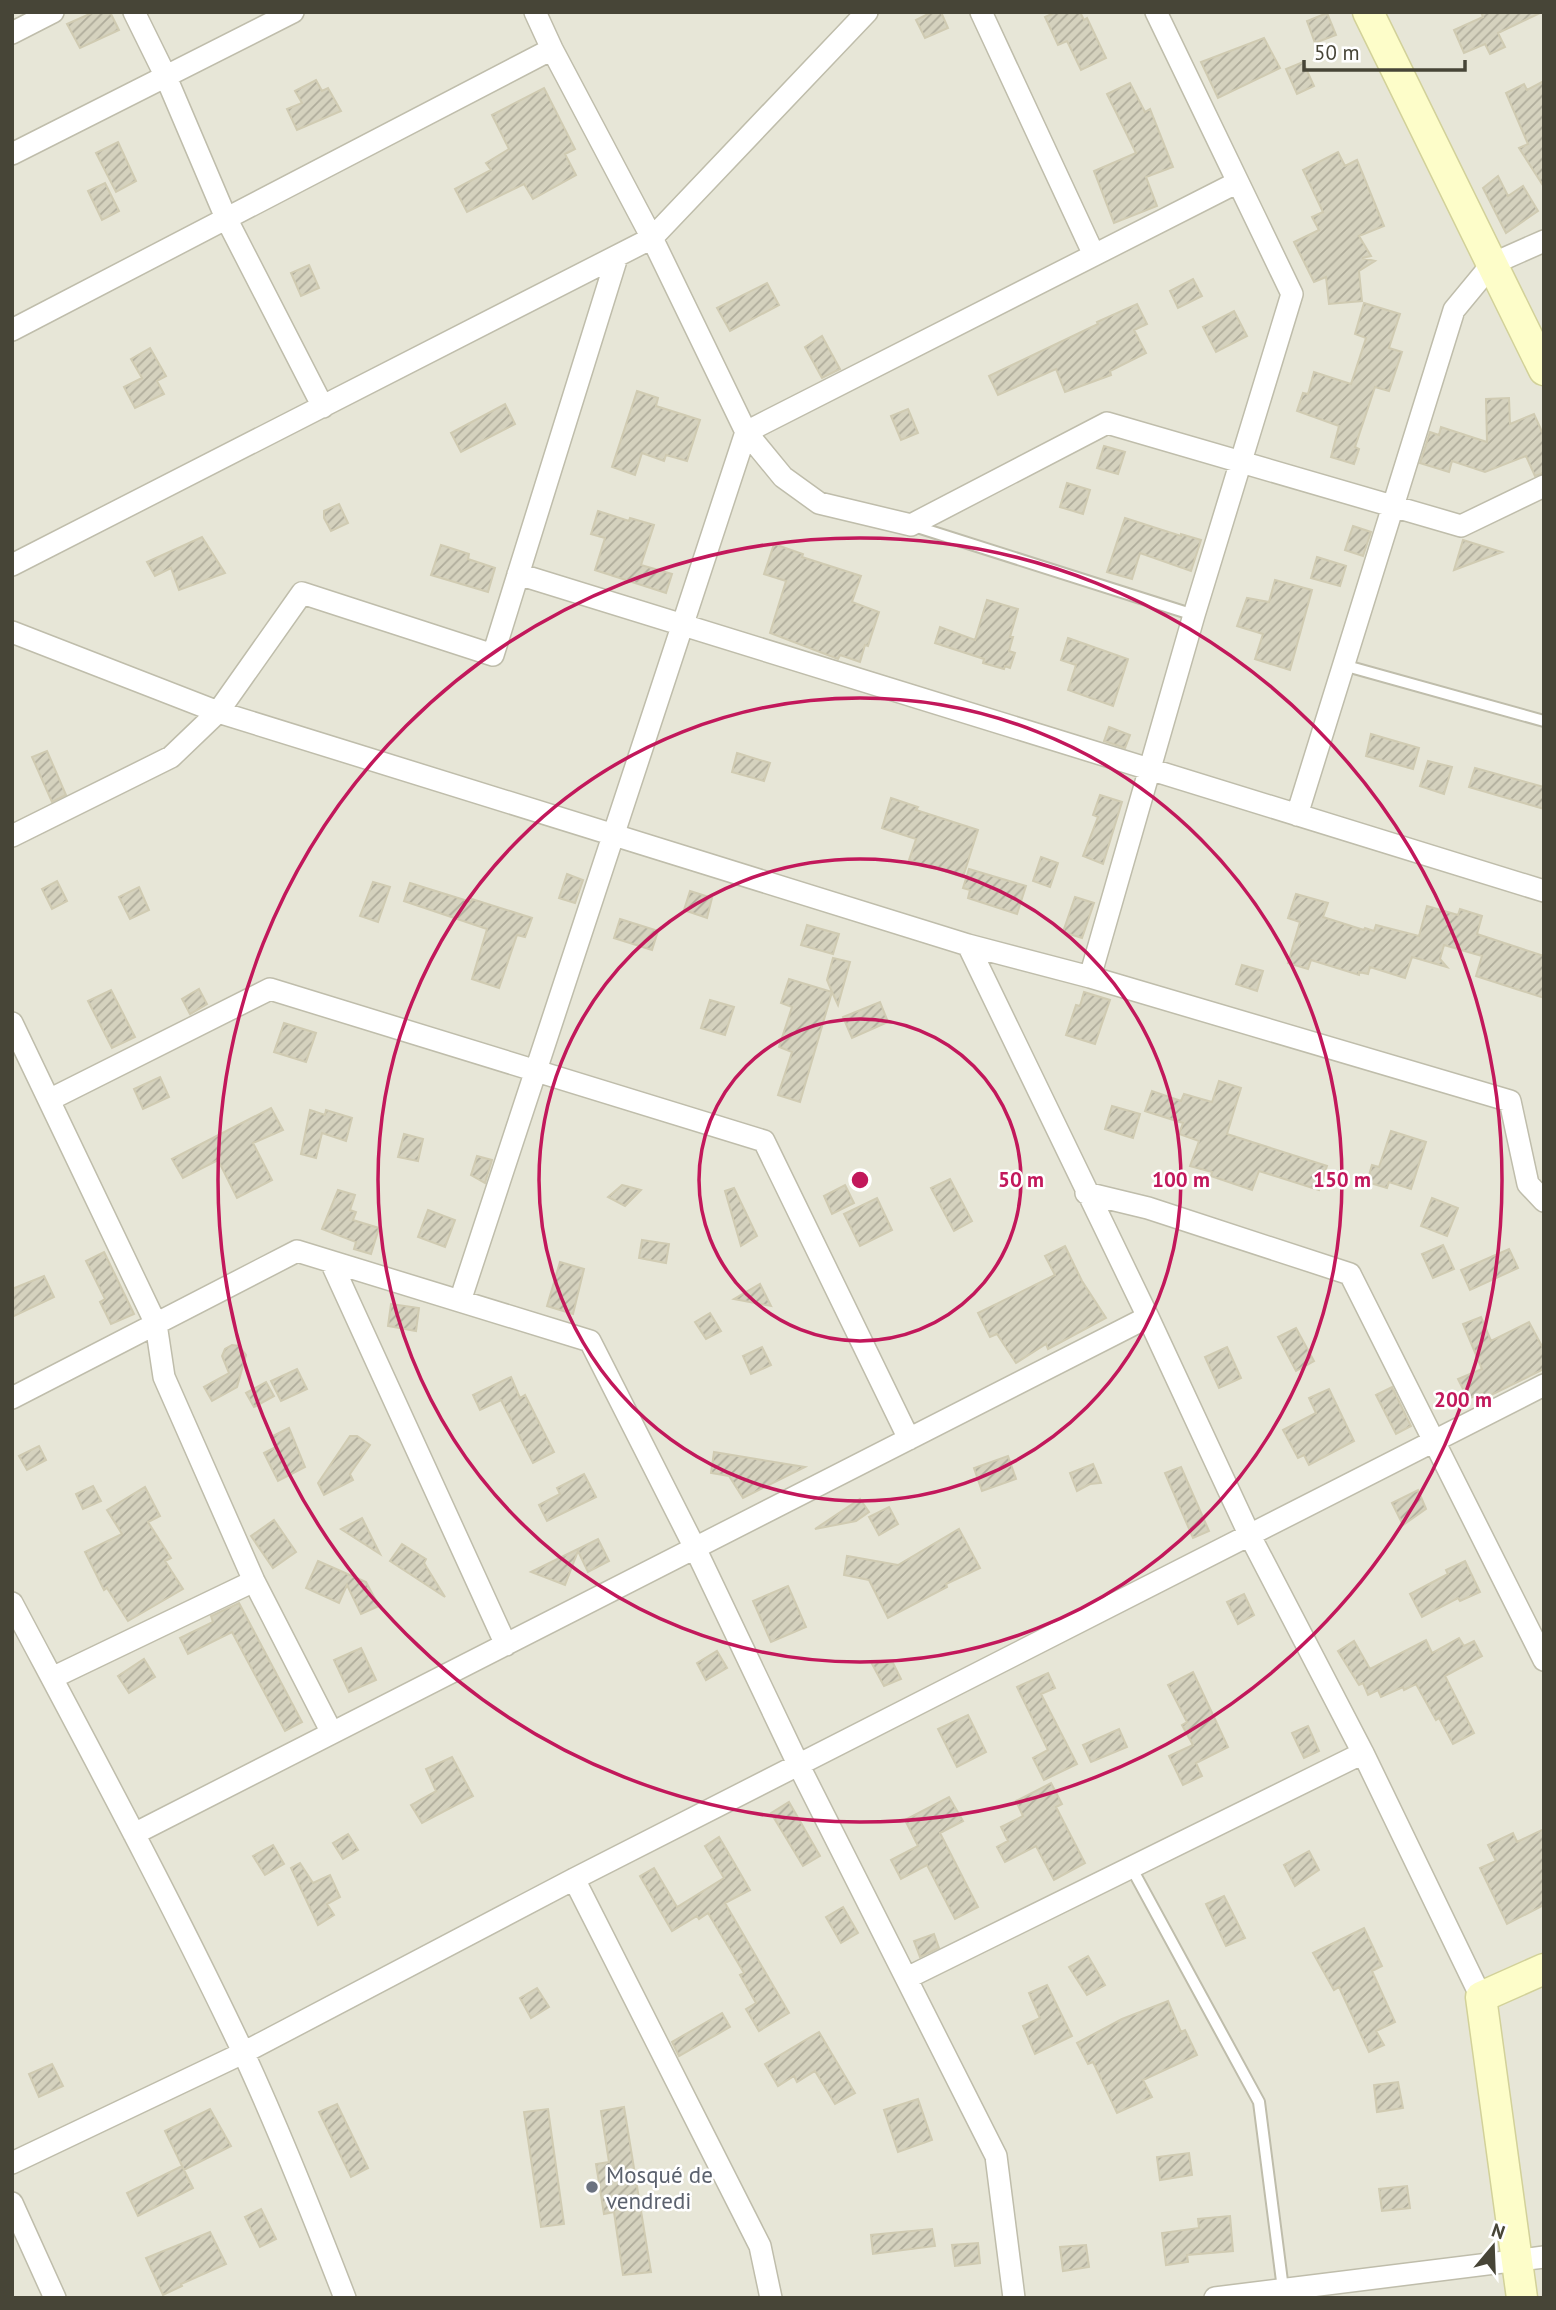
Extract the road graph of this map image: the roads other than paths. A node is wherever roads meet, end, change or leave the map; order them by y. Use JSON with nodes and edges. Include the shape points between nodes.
{"nodes":[{"id":1,"x":53,"y":12,"type":"edge"},
{"id":2,"x":134,"y":12,"type":"edge"},
{"id":3,"x":293,"y":12,"type":"edge"},
{"id":4,"x":535,"y":12,"type":"edge"},
{"id":5,"x":867,"y":12,"type":"edge"},
{"id":6,"x":981,"y":12,"type":"edge"},
{"id":7,"x":1156,"y":12,"type":"edge"},
{"id":8,"x":1368,"y":12,"type":"edge"},
{"id":9,"x":12,"y":33,"type":"edge"},
{"id":10,"x":552,"y":49,"type":"junction"},
{"id":11,"x":166,"y":77,"type":"junction"},
{"id":12,"x":12,"y":154,"type":"edge"},
{"id":13,"x":1238,"y":182,"type":"junction"},
{"id":14,"x":226,"y":218,"type":"junction"},
{"id":15,"x":652,"y":238,"type":"junction"},
{"id":16,"x":1544,"y":240,"type":"edge"},
{"id":17,"x":1094,"y":255,"type":"junction"},
{"id":18,"x":617,"y":257,"type":"junction"},
{"id":19,"x":1492,"y":264,"type":"junction"},
{"id":20,"x":12,"y":330,"type":"edge"},
{"id":21,"x":1544,"y":370,"type":"edge"},
{"id":22,"x":323,"y":407,"type":"junction"},
{"id":23,"x":746,"y":432,"type":"junction"},
{"id":24,"x":1242,"y":462,"type":"junction"},
{"id":25,"x":1544,"y":486,"type":"edge"},
{"id":26,"x":1393,"y":508,"type":"junction"},
{"id":27,"x":911,"y":525,"type":"junction"},
{"id":28,"x":12,"y":565,"type":"edge"},
{"id":29,"x":518,"y":574,"type":"junction"},
{"id":30,"x":1194,"y":615,"type":"junction"},
{"id":31,"x":682,"y":625,"type":"junction"},
{"id":32,"x":12,"y":632,"type":"edge"},
{"id":33,"x":1343,"y":665,"type":"junction"},
{"id":34,"x":218,"y":712,"type":"junction"},
{"id":35,"x":1544,"y":721,"type":"edge"},
{"id":36,"x":1149,"y":771,"type":"junction"},
{"id":37,"x":1297,"y":815,"type":"junction"},
{"id":38,"x":614,"y":835,"type":"junction"},
{"id":39,"x":12,"y":836,"type":"edge"},
{"id":40,"x":1544,"y":891,"type":"edge"},
{"id":41,"x":968,"y":945,"type":"junction"},
{"id":42,"x":1090,"y":977,"type":"junction"},
{"id":43,"x":12,"y":1023,"type":"edge"},
{"id":44,"x":536,"y":1071,"type":"junction"},
{"id":45,"x":49,"y":1100,"type":"junction"},
{"id":46,"x":1086,"y":1194,"type":"junction"},
{"id":47,"x":1544,"y":1201,"type":"edge"},
{"id":48,"x":331,"y":1262,"type":"junction"},
{"id":49,"x":460,"y":1301,"type":"junction"},
{"id":50,"x":1148,"y":1317,"type":"junction"},
{"id":51,"x":156,"y":1324,"type":"junction"},
{"id":52,"x":1544,"y":1385,"type":"edge"},
{"id":53,"x":12,"y":1398,"type":"edge"},
{"id":54,"x":909,"y":1439,"type":"junction"},
{"id":55,"x":1432,"y":1441,"type":"junction"},
{"id":56,"x":1250,"y":1534,"type":"junction"},
{"id":57,"x":695,"y":1548,"type":"junction"},
{"id":58,"x":254,"y":1581,"type":"junction"},
{"id":59,"x":12,"y":1603,"type":"edge"},
{"id":60,"x":506,"y":1645,"type":"junction"},
{"id":61,"x":1544,"y":1660,"type":"edge"},
{"id":62,"x":52,"y":1678,"type":"junction"},
{"id":63,"x":332,"y":1733,"type":"junction"},
{"id":64,"x":1363,"y":1753,"type":"junction"},
{"id":65,"x":798,"y":1764,"type":"junction"},
{"id":66,"x":134,"y":1834,"type":"junction"},
{"id":67,"x":1131,"y":1867,"type":"junction"},
{"id":68,"x":574,"y":1879,"type":"junction"},
{"id":69,"x":1544,"y":1969,"type":"edge"},
{"id":70,"x":907,"y":1978,"type":"junction"},
{"id":71,"x":1481,"y":1997,"type":"junction"},
{"id":72,"x":243,"y":2053,"type":"junction"},
{"id":73,"x":12,"y":2163,"type":"edge"},
{"id":74,"x":12,"y":2203,"type":"edge"},
{"id":75,"x":1530,"y":2259,"type":"edge"},
{"id":76,"x":1283,"y":2290,"type":"junction"},
{"id":77,"x":55,"y":2298,"type":"edge"},
{"id":78,"x":345,"y":2298,"type":"edge"},
{"id":79,"x":771,"y":2298,"type":"edge"},
{"id":80,"x":1014,"y":2298,"type":"edge"},
{"id":81,"x":1215,"y":2298,"type":"edge"},
{"id":82,"x":1522,"y":2298,"type":"edge"}],
"edges":[{"from":1,"to":9,"type":"street"},
{"from":2,"to":11,"type":"street"},
{"from":3,"to":11,"type":"street"},
{"from":4,"to":10,"type":"street"},
{"from":5,"to":15,"type":"street"},
{"from":6,"to":17,"type":"street"},
{"from":7,"to":13,"type":"street"},
{"from":8,"to":19,"type":"street"},
{"from":10,"to":14,"type":"street"},
{"from":10,"to":15,"type":"street"},
{"from":11,"to":12,"type":"street"},
{"from":11,"to":14,"type":"street"},
{"from":13,"to":17,"type":"street"},
{"from":13,"to":24,"type":"street","via":[[1292,294]]},
{"from":14,"to":20,"type":"street"},
{"from":14,"to":22,"type":"street"},
{"from":15,"to":18,"type":"street"},
{"from":15,"to":23,"type":"street"},
{"from":16,"to":19,"type":"street"},
{"from":17,"to":23,"type":"street"},
{"from":18,"to":22,"type":"street"},
{"from":18,"to":29,"type":"street"},
{"from":19,"to":21,"type":"street"},
{"from":19,"to":26,"type":"street","via":[[1454,310]]},
{"from":22,"to":28,"type":"street"},
{"from":23,"to":27,"type":"street","via":[[782,477],[818,503]]},
{"from":23,"to":31,"type":"street"},
{"from":24,"to":26,"type":"street"},
{"from":24,"to":27,"type":"street","via":[[1107,423]]},
{"from":24,"to":30,"type":"street"},
{"from":25,"to":26,"type":"street","via":[[1461,526]]},
{"from":26,"to":33,"type":"street"},
{"from":27,"to":30,"type":"lane"},
{"from":29,"to":31,"type":"street"},
{"from":29,"to":34,"type":"street","via":[[493,655],[302,593]]},
{"from":30,"to":36,"type":"street"},
{"from":31,"to":36,"type":"street"},
{"from":31,"to":38,"type":"street"},
{"from":32,"to":34,"type":"street"},
{"from":33,"to":35,"type":"lane"},
{"from":33,"to":37,"type":"street"},
{"from":34,"to":38,"type":"street"},
{"from":34,"to":39,"type":"street","via":[[171,757]]},
{"from":36,"to":37,"type":"street"},
{"from":36,"to":42,"type":"street"},
{"from":37,"to":40,"type":"street"},
{"from":38,"to":41,"type":"street"},
{"from":38,"to":44,"type":"street"},
{"from":41,"to":42,"type":"street"},
{"from":41,"to":46,"type":"street"},
{"from":42,"to":47,"type":"street","via":[[1510,1101],[1528,1184]]},
{"from":43,"to":45,"type":"street"},
{"from":44,"to":45,"type":"street","via":[[270,989]]},
{"from":44,"to":49,"type":"street"},
{"from":44,"to":54,"type":"street","via":[[764,1141]]},
{"from":45,"to":51,"type":"street"},
{"from":46,"to":50,"type":"street"},
{"from":46,"to":55,"type":"street","via":[[1148,1209],[1350,1274]]},
{"from":48,"to":49,"type":"street"},
{"from":48,"to":51,"type":"street","via":[[297,1251]]},
{"from":48,"to":60,"type":"street"},
{"from":49,"to":57,"type":"street","via":[[590,1340]]},
{"from":50,"to":54,"type":"street"},
{"from":50,"to":56,"type":"street"},
{"from":51,"to":53,"type":"street"},
{"from":51,"to":58,"type":"street","via":[[164,1377]]},
{"from":52,"to":55,"type":"street"},
{"from":54,"to":57,"type":"street"},
{"from":55,"to":56,"type":"street"},
{"from":55,"to":61,"type":"street"},
{"from":56,"to":64,"type":"street"},
{"from":56,"to":65,"type":"street"},
{"from":57,"to":60,"type":"street"},
{"from":57,"to":65,"type":"street"},
{"from":58,"to":62,"type":"street"},
{"from":58,"to":63,"type":"street"},
{"from":59,"to":62,"type":"street"},
{"from":60,"to":63,"type":"street"},
{"from":62,"to":66,"type":"street"},
{"from":63,"to":66,"type":"street"},
{"from":64,"to":67,"type":"street"},
{"from":64,"to":71,"type":"street"},
{"from":65,"to":68,"type":"street"},
{"from":65,"to":70,"type":"street"},
{"from":66,"to":72,"type":"street"},
{"from":67,"to":70,"type":"street"},
{"from":67,"to":76,"type":"lane","via":[[1259,2102]]},
{"from":68,"to":72,"type":"street"},
{"from":68,"to":79,"type":"street","via":[[760,2246]]},
{"from":69,"to":71,"type":"street"},
{"from":70,"to":80,"type":"street","via":[[996,2156]]},
{"from":71,"to":75,"type":"street"},
{"from":72,"to":73,"type":"street"},
{"from":72,"to":78,"type":"street"},
{"from":74,"to":77,"type":"street"},
{"from":75,"to":76,"type":"street"},
{"from":75,"to":82,"type":"street"},
{"from":76,"to":81,"type":"street"}]}
